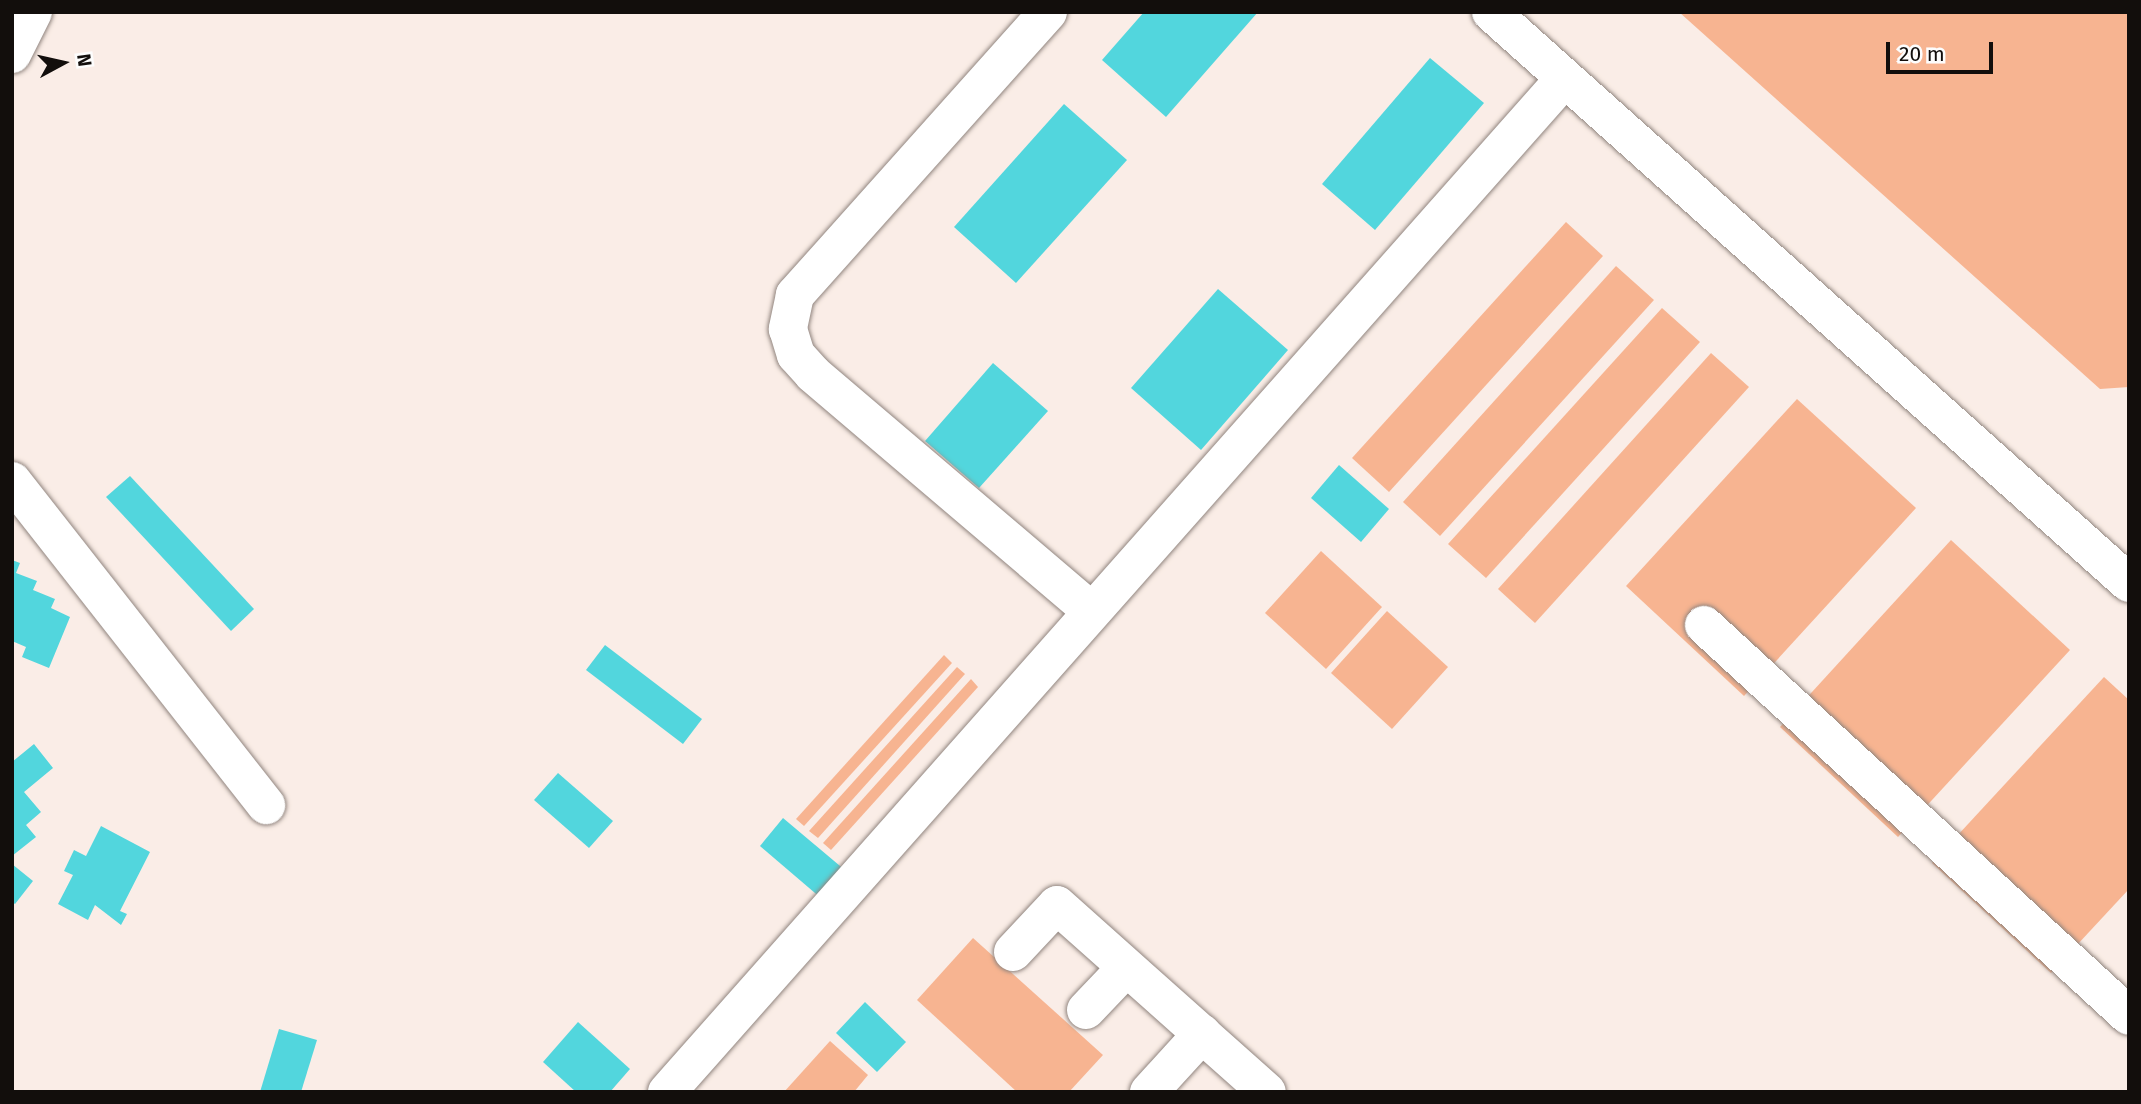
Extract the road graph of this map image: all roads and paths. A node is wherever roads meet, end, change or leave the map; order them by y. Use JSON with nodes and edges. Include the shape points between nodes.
{"nodes":[{"id":1,"x":33,"y":12,"type":"edge"},
{"id":2,"x":1048,"y":12,"type":"edge"},
{"id":3,"x":1491,"y":12,"type":"edge"},
{"id":4,"x":12,"y":54,"type":"edge"},
{"id":5,"x":1565,"y":78,"type":"junction"},
{"id":6,"x":12,"y":481,"type":"edge"},
{"id":7,"x":2129,"y":583,"type":"edge"},
{"id":8,"x":1090,"y":610,"type":"junction"},
{"id":9,"x":1704,"y":625,"type":"dead end"},
{"id":10,"x":266,"y":805,"type":"dead end"},
{"id":11,"x":1013,"y":952,"type":"dead end"},
{"id":12,"x":1126,"y":968,"type":"junction"},
{"id":13,"x":1086,"y":1010,"type":"dead end"},
{"id":14,"x":2129,"y":1016,"type":"edge"},
{"id":15,"x":1202,"y":1034,"type":"junction"},
{"id":16,"x":667,"y":1092,"type":"edge"},
{"id":17,"x":1149,"y":1092,"type":"edge"},
{"id":18,"x":1266,"y":1092,"type":"edge"}],
"edges":[{"from":1,"to":4,"type":"lane"},
{"from":2,"to":8,"type":"lane","via":[[795,295],[788,329],[796,355],[813,374]]},
{"from":3,"to":5,"type":"lane"},
{"from":5,"to":7,"type":"lane"},
{"from":5,"to":8,"type":"lane"},
{"from":6,"to":10,"type":"lane"},
{"from":8,"to":16,"type":"lane"},
{"from":9,"to":14,"type":"lane"},
{"from":11,"to":12,"type":"lane","via":[[1057,905]]},
{"from":12,"to":13,"type":"lane"},
{"from":12,"to":15,"type":"lane"},
{"from":15,"to":17,"type":"lane"},
{"from":15,"to":18,"type":"lane"}]}
